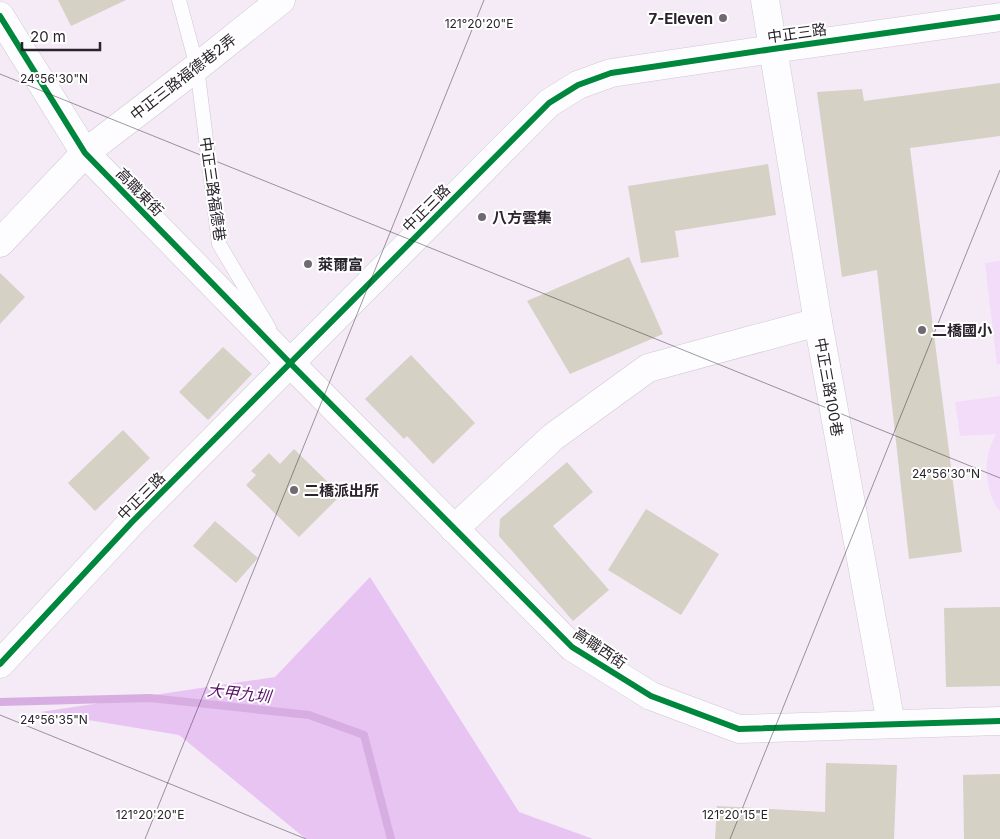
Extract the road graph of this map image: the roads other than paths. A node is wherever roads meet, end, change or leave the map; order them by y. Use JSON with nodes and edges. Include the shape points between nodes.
{"nodes":[{"id":1,"x":179,"y":0,"type":"edge"},
{"id":2,"x":281,"y":0,"type":"edge"},
{"id":3,"x":765,"y":0,"type":"edge"},
{"id":4,"x":0,"y":16,"type":"edge"},
{"id":5,"x":1000,"y":17,"type":"edge"},
{"id":6,"x":773,"y":49,"type":"junction"},
{"id":7,"x":197,"y":67,"type":"junction"},
{"id":8,"x":85,"y":153,"type":"junction"},
{"id":9,"x":0,"y":243,"type":"edge"},
{"id":10,"x":818,"y":322,"type":"junction"},
{"id":11,"x":290,"y":363,"type":"junction"},
{"id":12,"x":454,"y":529,"type":"junction"},
{"id":13,"x":1,"y":661,"type":"edge"},
{"id":14,"x":1000,"y":721,"type":"edge"},
{"id":15,"x":891,"y":724,"type":"junction"}],
"edges":[{"from":1,"to":7,"type":"lane","name":"中正三路福德巷"},
{"from":2,"to":7,"type":"street","name":"中正三路福德巷2弄"},
{"from":3,"to":6,"type":"street","name":"中正三路100巷"},
{"from":4,"to":8,"type":"street","name":"高職東街"},
{"from":5,"to":6,"type":"street","name":"中正三路"},
{"from":6,"to":10,"type":"street","name":"中正三路100巷"},
{"from":6,"to":11,"type":"street","name":"中正三路","via":[[611,73],[578,85],[549,103]]},
{"from":7,"to":8,"type":"street","name":"中正三路福德巷2弄"},
{"from":7,"to":11,"type":"lane","name":"中正三路福德巷","via":[[219,244]]},
{"from":8,"to":9,"type":"street","name":"中正三路福德巷2弄"},
{"from":8,"to":11,"type":"street","name":"高職東街"},
{"from":10,"to":12,"type":"street","via":[[648,368],[553,438]]},
{"from":10,"to":15,"type":"street","name":"中正三路100巷"},
{"from":11,"to":12,"type":"street","name":"高職西街"},
{"from":11,"to":13,"type":"street","name":"中正三路","via":[[132,522]]},
{"from":12,"to":15,"type":"street","name":"高職西街","via":[[572,647],[651,696],[739,729]]},
{"from":14,"to":15,"type":"street","name":"高職西街"}]}
